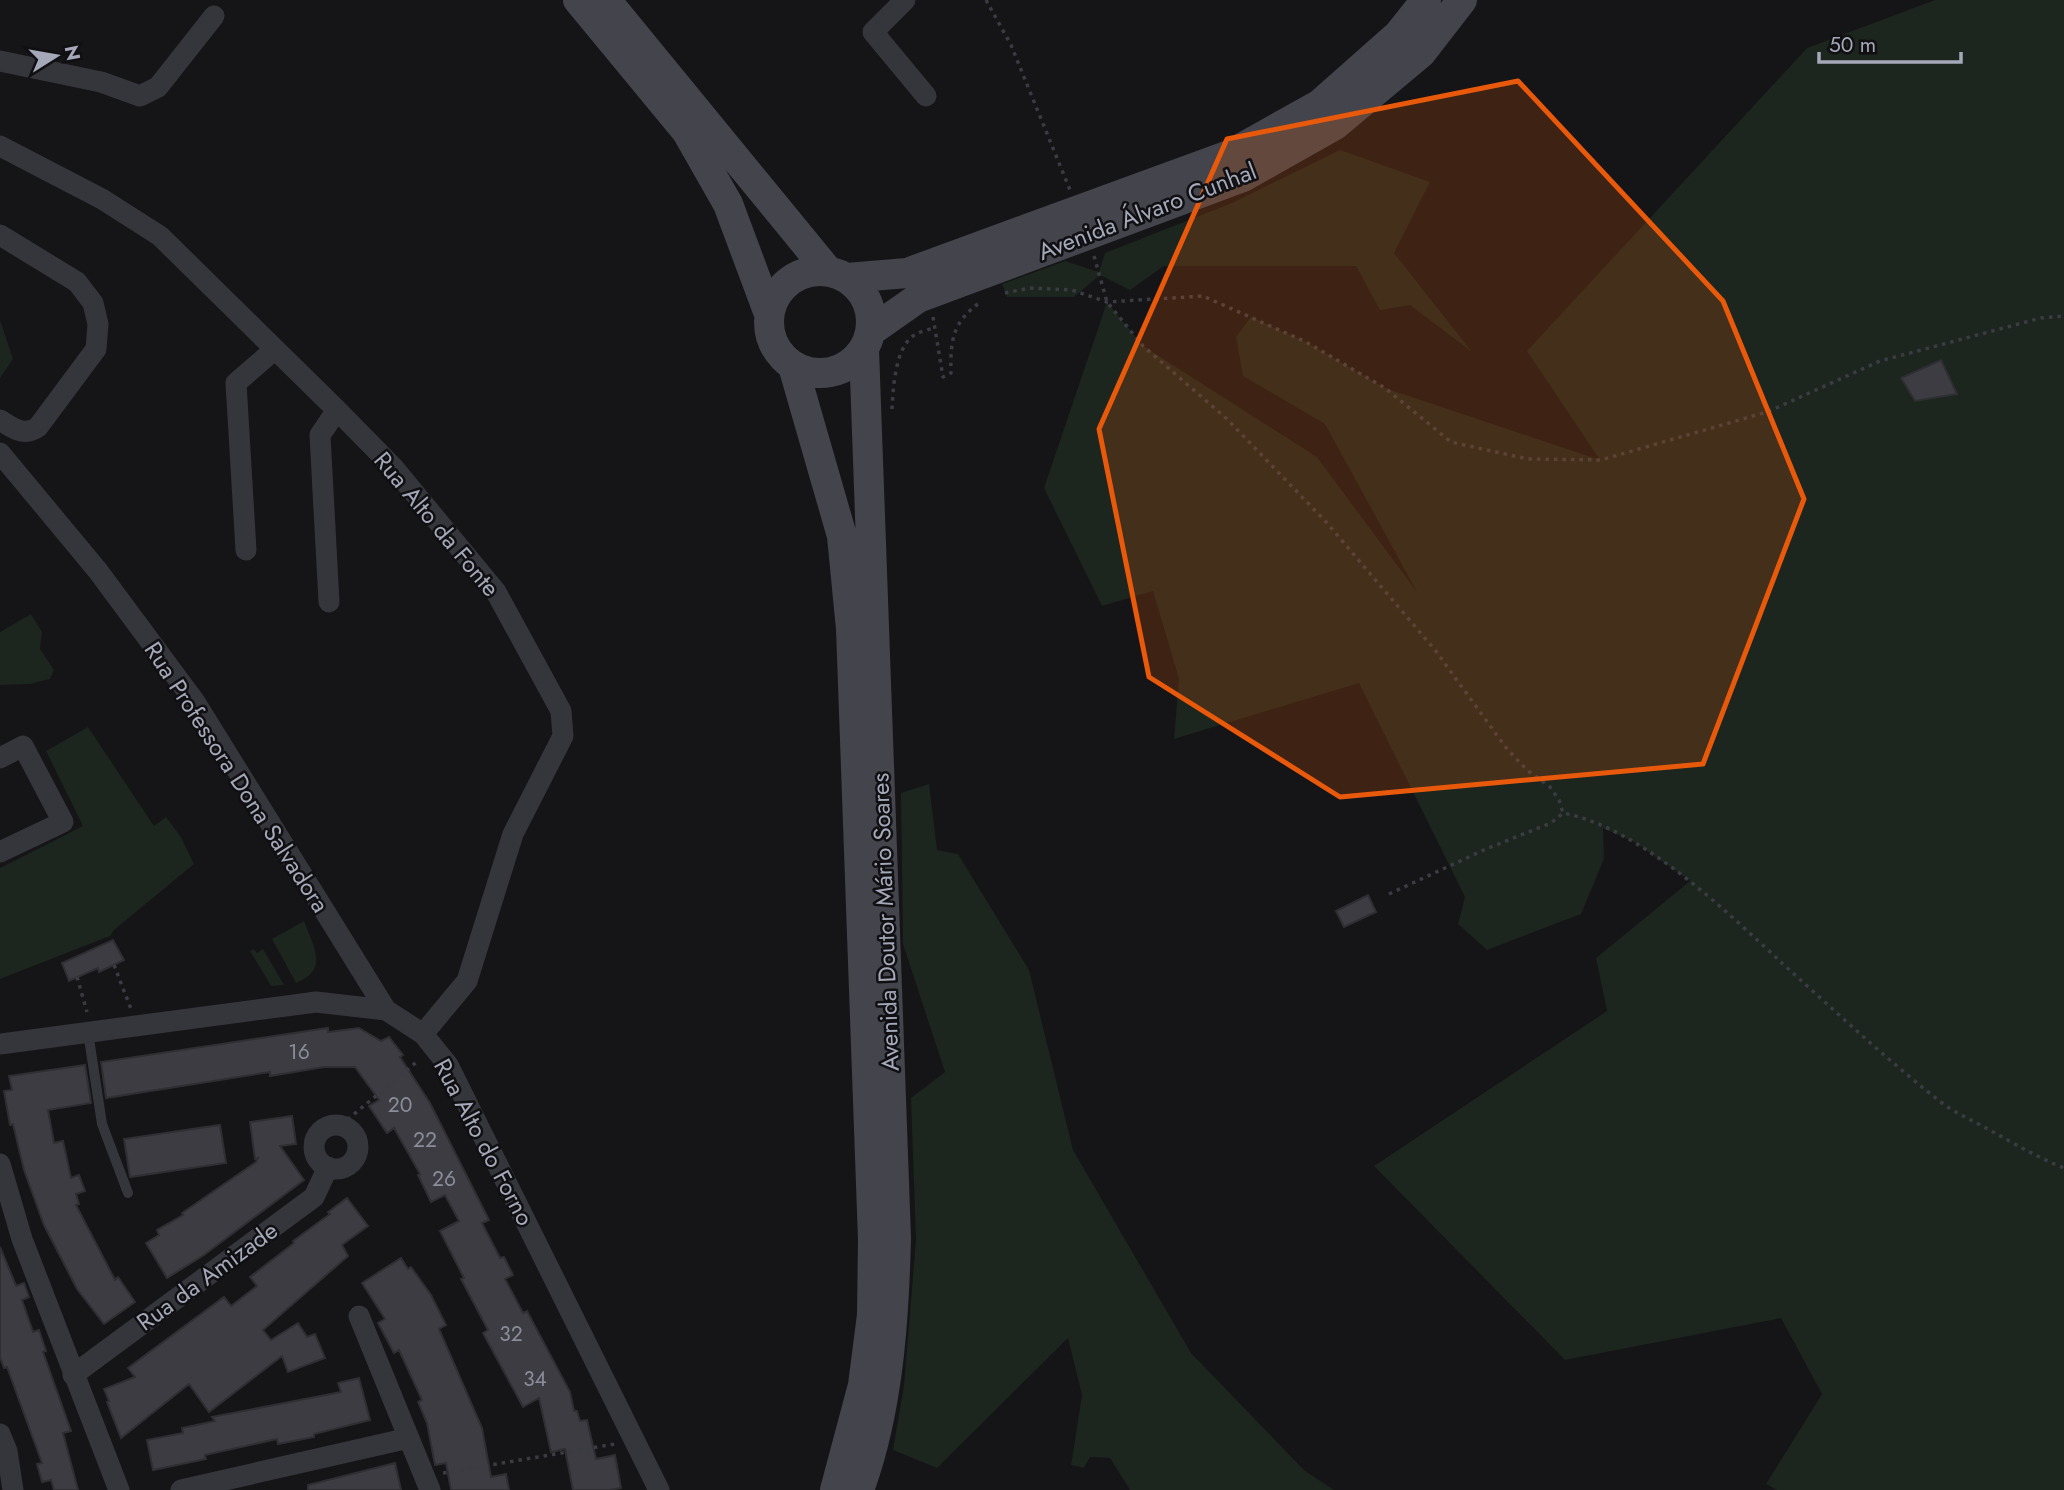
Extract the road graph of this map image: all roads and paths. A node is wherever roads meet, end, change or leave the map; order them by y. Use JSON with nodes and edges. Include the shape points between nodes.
{"nodes":[{"id":1,"x":578,"y":0,"type":"edge"},
{"id":2,"x":606,"y":0,"type":"edge"},
{"id":3,"x":905,"y":0,"type":"edge"},
{"id":4,"x":986,"y":0,"type":"edge"},
{"id":5,"x":1426,"y":0,"type":"edge"},
{"id":6,"x":1462,"y":0,"type":"edge"},
{"id":7,"x":214,"y":16,"type":"dead end"},
{"id":8,"x":0,"y":61,"type":"edge"},
{"id":9,"x":926,"y":96,"type":"dead end"},
{"id":10,"x":0,"y":146,"type":"edge"},
{"id":11,"x":1071,"y":192,"type":"dead end"},
{"id":12,"x":0,"y":235,"type":"edge"},
{"id":13,"x":1093,"y":251,"type":"dead end"},
{"id":14,"x":838,"y":274,"type":"junction"},
{"id":15,"x":995,"y":296,"type":"dead end"},
{"id":16,"x":984,"y":300,"type":"dead end"},
{"id":17,"x":1107,"y":302,"type":"junction"},
{"id":18,"x":769,"y":314,"type":"junction"},
{"id":19,"x":933,"y":315,"type":"dead end"},
{"id":20,"x":2064,"y":316,"type":"edge"},
{"id":21,"x":867,"y":340,"type":"junction"},
{"id":22,"x":275,"y":349,"type":"junction"},
{"id":23,"x":793,"y":366,"type":"junction"},
{"id":24,"x":337,"y":410,"type":"junction"},
{"id":25,"x":0,"y":419,"type":"edge"},
{"id":26,"x":0,"y":453,"type":"edge"},
{"id":27,"x":246,"y":550,"type":"dead end"},
{"id":28,"x":330,"y":602,"type":"dead end"},
{"id":29,"x":0,"y":758,"type":"edge"},
{"id":30,"x":1563,"y":813,"type":"junction"},
{"id":31,"x":0,"y":852,"type":"edge"},
{"id":32,"x":1390,"y":894,"type":"dead end"},
{"id":33,"x":114,"y":965,"type":"dead end"},
{"id":34,"x":77,"y":977,"type":"dead end"},
{"id":35,"x":386,"y":1010,"type":"junction"},
{"id":36,"x":137,"y":1026,"type":"junction"},
{"id":37,"x":90,"y":1032,"type":"junction"},
{"id":38,"x":428,"y":1040,"type":"junction"},
{"id":39,"x":0,"y":1044,"type":"edge"},
{"id":40,"x":341,"y":1125,"type":"junction"},
{"id":41,"x":0,"y":1164,"type":"edge"},
{"id":42,"x":328,"y":1167,"type":"junction"},
{"id":43,"x":2064,"y":1168,"type":"edge"},
{"id":44,"x":128,"y":1193,"type":"dead end"},
{"id":45,"x":359,"y":1316,"type":"dead end"},
{"id":46,"x":73,"y":1375,"type":"junction"},
{"id":47,"x":0,"y":1434,"type":"edge"},
{"id":48,"x":409,"y":1438,"type":"junction"},
{"id":49,"x":634,"y":1440,"type":"junction"},
{"id":50,"x":427,"y":1483,"type":"edge"},
{"id":51,"x":13,"y":1490,"type":"edge"},
{"id":52,"x":118,"y":1490,"type":"edge"},
{"id":53,"x":181,"y":1490,"type":"edge"},
{"id":54,"x":659,"y":1490,"type":"edge"},
{"id":55,"x":835,"y":1490,"type":"edge"},
{"id":56,"x":859,"y":1490,"type":"edge"}],
"edges":[{"from":1,"to":18,"type":"main road","via":[[687,132],[728,204]]},
{"from":2,"to":14,"type":"main road"},
{"from":3,"to":9,"type":"street","via":[[873,32]]},
{"from":4,"to":11,"type":"path","via":[[1011,45]]},
{"from":5,"to":14,"type":"main road","name":"Avenida Álvaro Cunhal","via":[[1398,35],[1320,104],[1229,155],[907,273]]},
{"from":6,"to":21,"type":"main road","name":"Avenida Álvaro Cunhal","via":[[1421,53],[1335,125],[1243,177],[918,298]]},
{"from":7,"to":8,"type":"street","via":[[158,87],[140,96],[101,82]]},
{"from":10,"to":22,"type":"street","name":"Rua Alto da Fonte","via":[[102,199],[160,236]]},
{"from":12,"to":25,"type":"street","via":[[77,282],[93,303],[98,324],[96,349],[38,427],[19,432]]},
{"from":13,"to":17,"type":"path"},
{"from":14,"to":18,"type":"main road","via":[[808,271],[789,280],[776,295]]},
{"from":14,"to":21,"type":"main road","via":[[862,292],[870,310]]},
{"from":15,"to":17,"type":"path","via":[[1030,288],[1072,289]]},
{"from":16,"to":19,"type":"path","via":[[958,322],[951,373],[943,377]]},
{"from":17,"to":20,"type":"path","via":[[1203,296],[1306,342],[1385,388],[1451,442],[1528,459],[1601,460],[1767,412],[1880,361]]},
{"from":17,"to":30,"type":"path","via":[[1143,346],[1227,419],[1327,523],[1435,650],[1507,749],[1550,787]]},
{"from":18,"to":23,"type":"main road","via":[[769,334],[778,352]]},
{"from":21,"to":23,"type":"main road","via":[[850,364],[832,373],[811,373]]},
{"from":21,"to":56,"type":"main road","name":"Avenida Doutor Mário Soares","via":[[896,1238],[885,1382]]},
{"from":22,"to":24,"type":"street","name":"Rua Alto da Fonte"},
{"from":22,"to":27,"type":"street","via":[[236,383]]},
{"from":23,"to":55,"type":"main road","name":"Avenida Doutor Mário Soares","via":[[842,536],[851,629],[872,1315],[863,1385]]},
{"from":24,"to":28,"type":"street","via":[[320,435]]},
{"from":24,"to":38,"type":"street","name":"Rua Alto da Fonte","via":[[393,467],[496,592],[561,711],[563,736],[513,834],[467,981]]},
{"from":26,"to":35,"type":"street","name":"Rua Professora Dona Salvadora","via":[[98,571],[195,702]]},
{"from":29,"to":31,"type":"street","via":[[23,746],[64,822]]},
{"from":30,"to":32,"type":"path","via":[[1551,823]]},
{"from":30,"to":43,"type":"path","via":[[1636,843],[1690,881],[1945,1105]]},
{"from":33,"to":36,"type":"path"},
{"from":34,"to":37,"type":"path"},
{"from":35,"to":36,"type":"street","name":"Rua Alto do Forno","via":[[316,1002]]},
{"from":35,"to":38,"type":"street","name":"Rua Alto do Forno"},
{"from":36,"to":37,"type":"street","name":"Rua Alto do Forno"},
{"from":37,"to":39,"type":"street","name":"Rua Alto do Forno"},
{"from":37,"to":44,"type":"lane","via":[[102,1124]]},
{"from":38,"to":40,"type":"path"},
{"from":38,"to":49,"type":"street","name":"Rua Alto do Forno","via":[[447,1065]]},
{"from":40,"to":42,"type":"street","via":[[321,1130],[314,1143],[317,1158]]},
{"from":40,"to":42,"type":"street","via":[[356,1139],[356,1153],[342,1167]]},
{"from":41,"to":46,"type":"street","via":[[22,1239]]},
{"from":42,"to":46,"type":"street","name":"Rua da Amizade","via":[[314,1197]]},
{"from":45,"to":48,"type":"street"},
{"from":46,"to":52,"type":"street"},
{"from":47,"to":51,"type":"street"},
{"from":48,"to":50,"type":"street"},
{"from":48,"to":53,"type":"street"},
{"from":49,"to":50,"type":"path"},
{"from":49,"to":54,"type":"street","name":"Rua Alto do Forno"}]}
